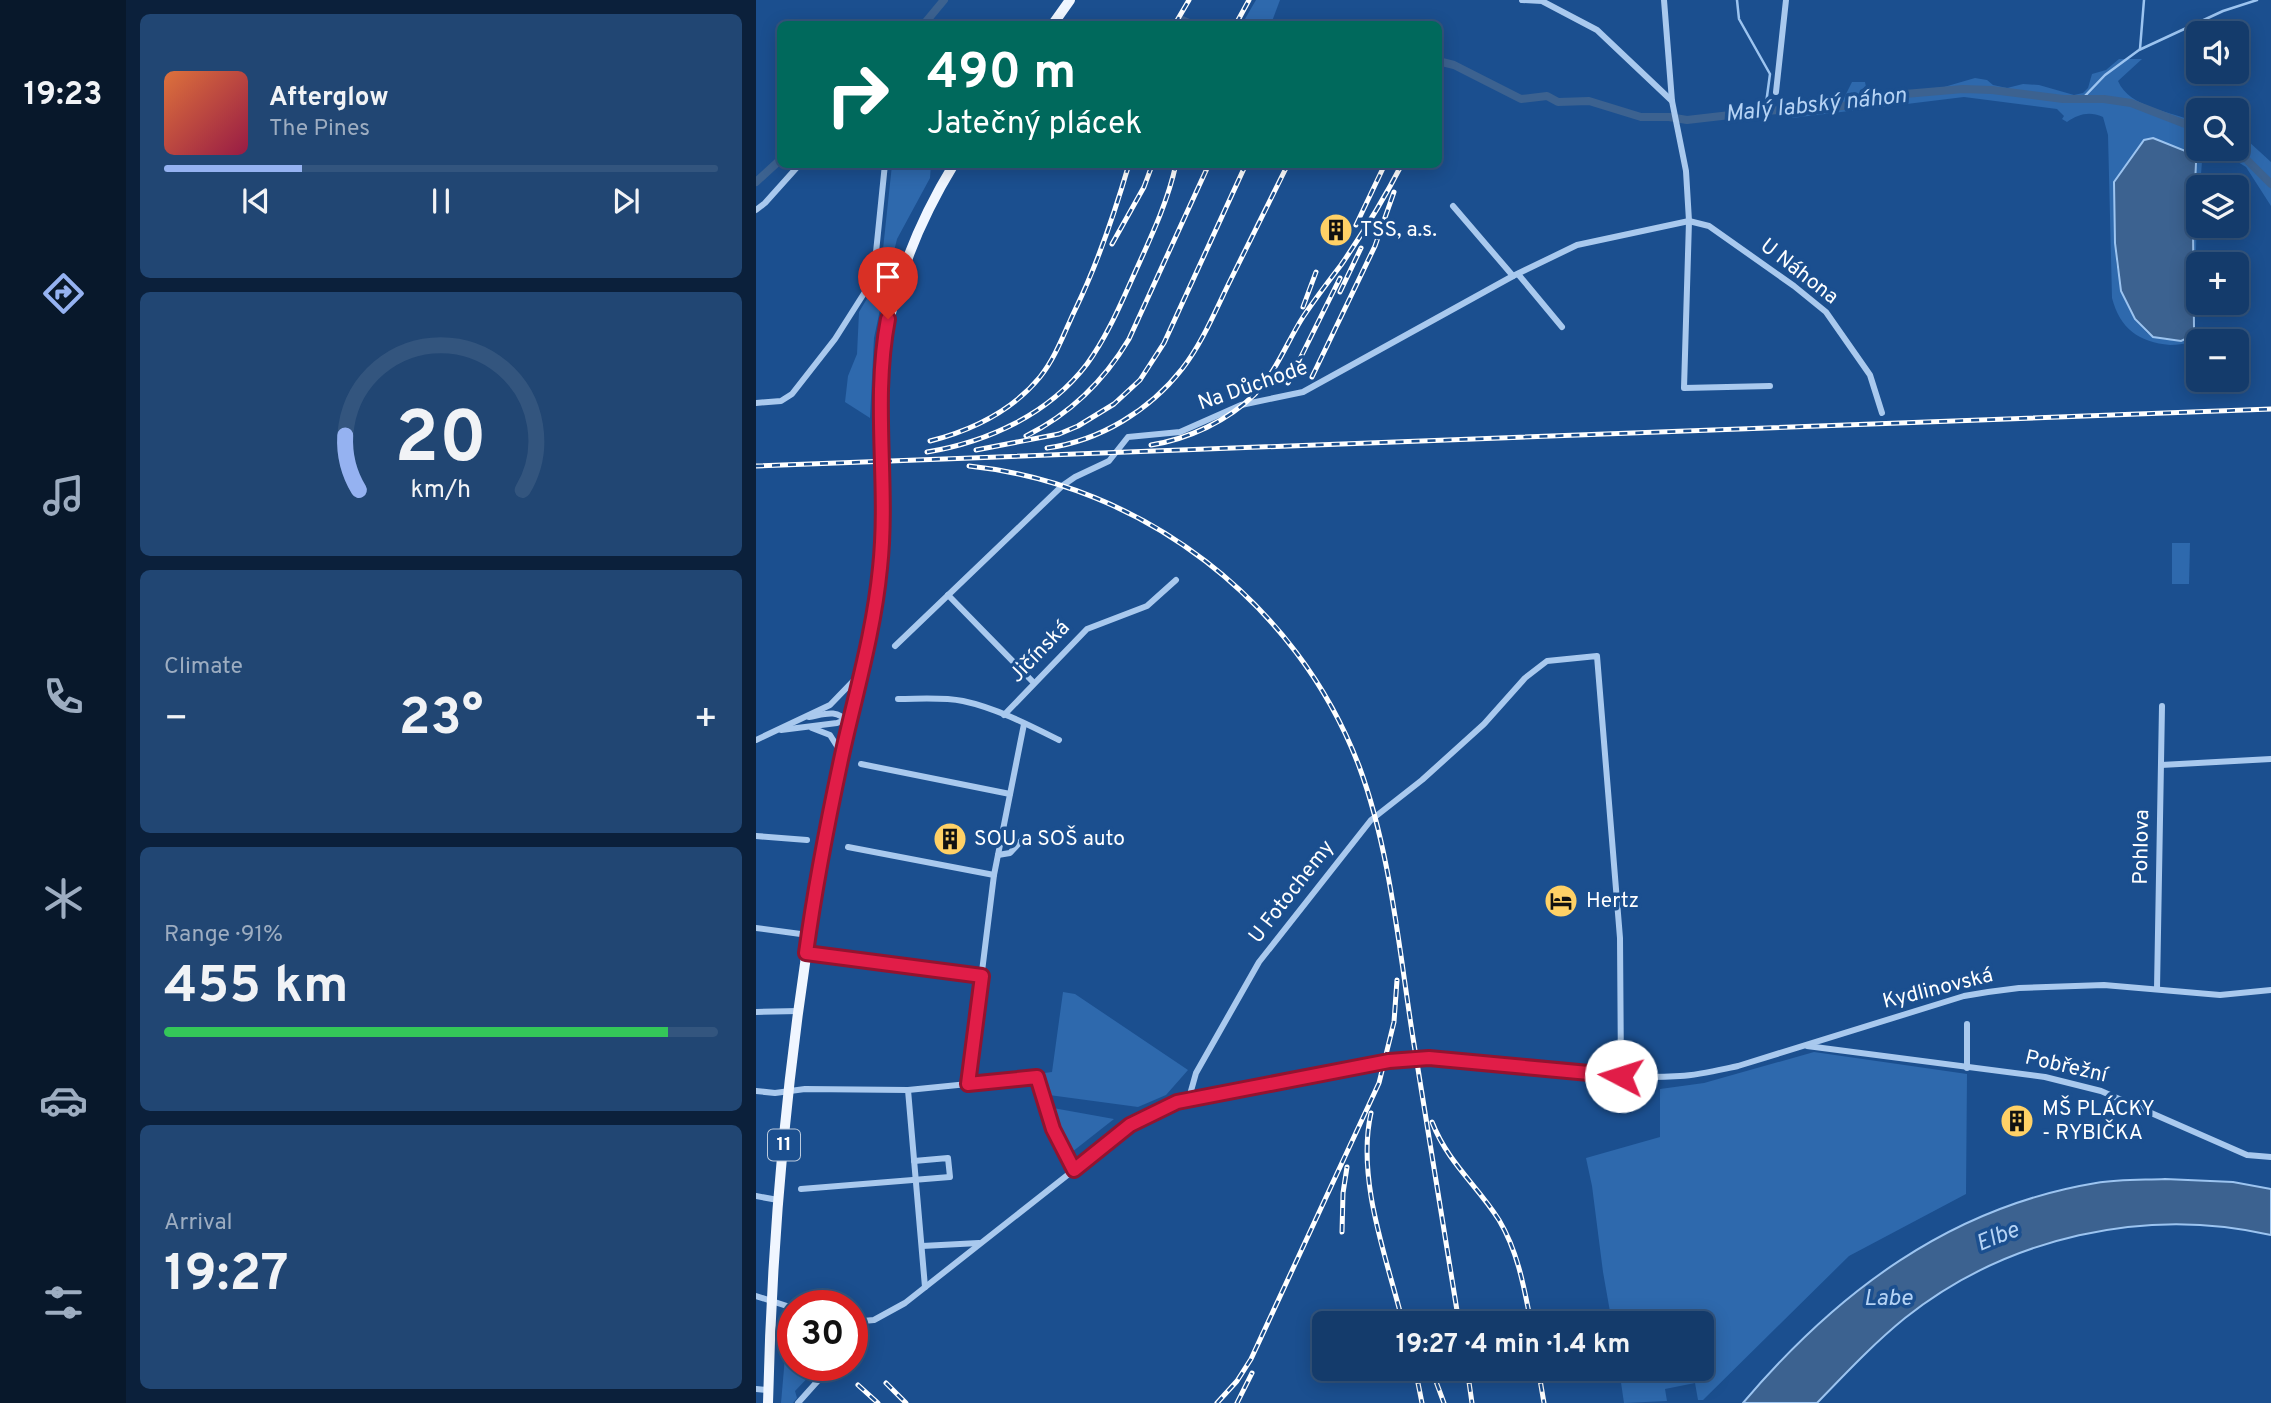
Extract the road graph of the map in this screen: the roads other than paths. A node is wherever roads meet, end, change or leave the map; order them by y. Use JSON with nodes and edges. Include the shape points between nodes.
{"nodes":[{"id":1,"x":1070,"y":0,"type":"edge"},
{"id":2,"x":1522,"y":0,"type":"edge"},
{"id":3,"x":1664,"y":0,"type":"edge"},
{"id":4,"x":1786,"y":0,"type":"edge"},
{"id":5,"x":1543,"y":1,"type":"edge"},
{"id":6,"x":1055,"y":21,"type":"edge"},
{"id":7,"x":1776,"y":92,"type":"dead end"},
{"id":8,"x":1672,"y":101,"type":"junction"},
{"id":9,"x":796,"y":168,"type":"edge"},
{"id":10,"x":885,"y":168,"type":"edge"},
{"id":11,"x":952,"y":168,"type":"edge"},
{"id":12,"x":1453,"y":206,"type":"dead end"},
{"id":13,"x":756,"y":210,"type":"edge"},
{"id":14,"x":1689,"y":221,"type":"junction"},
{"id":15,"x":1515,"y":275,"type":"junction"},
{"id":16,"x":1562,"y":327,"type":"dead end"},
{"id":17,"x":1770,"y":386,"type":"dead end"},
{"id":18,"x":756,"y":403,"type":"edge"},
{"id":19,"x":1882,"y":413,"type":"dead end"},
{"id":20,"x":1176,"y":580,"type":"dead end"},
{"id":21,"x":948,"y":595,"type":"junction"},
{"id":22,"x":895,"y":646,"type":"dead end"},
{"id":23,"x":862,"y":671,"type":"junction"},
{"id":24,"x":1034,"y":683,"type":"junction"},
{"id":25,"x":898,"y":699,"type":"dead end"},
{"id":26,"x":2162,"y":706,"type":"dead end"},
{"id":27,"x":1004,"y":715,"type":"junction"},
{"id":28,"x":800,"y":719,"type":"junction"},
{"id":29,"x":1024,"y":724,"type":"junction"},
{"id":30,"x":846,"y":725,"type":"junction"},
{"id":31,"x":807,"y":726,"type":"junction"},
{"id":32,"x":772,"y":731,"type":"junction"},
{"id":33,"x":756,"y":740,"type":"edge"},
{"id":34,"x":1059,"y":740,"type":"dead end"},
{"id":35,"x":842,"y":755,"type":"junction"},
{"id":36,"x":2271,"y":759,"type":"edge"},
{"id":37,"x":861,"y":764,"type":"dead end"},
{"id":38,"x":2161,"y":765,"type":"junction"},
{"id":39,"x":1010,"y":794,"type":"junction"},
{"id":40,"x":756,"y":836,"type":"edge"},
{"id":41,"x":807,"y":840,"type":"dead end"},
{"id":42,"x":1021,"y":841,"type":"dead end"},
{"id":43,"x":848,"y":847,"type":"dead end"},
{"id":44,"x":998,"y":855,"type":"junction"},
{"id":45,"x":994,"y":875,"type":"junction"},
{"id":46,"x":756,"y":928,"type":"edge"},
{"id":47,"x":808,"y":934,"type":"junction"},
{"id":48,"x":806,"y":953,"type":"junction"},
{"id":49,"x":982,"y":976,"type":"junction"},
{"id":50,"x":2157,"y":989,"type":"junction"},
{"id":51,"x":2271,"y":990,"type":"edge"},
{"id":52,"x":798,"y":1011,"type":"junction"},
{"id":53,"x":756,"y":1012,"type":"edge"},
{"id":54,"x":1967,"y":1024,"type":"dead end"},
{"id":55,"x":1802,"y":1046,"type":"junction"},
{"id":56,"x":1967,"y":1068,"type":"junction"},
{"id":57,"x":1621,"y":1076,"type":"junction"},
{"id":58,"x":968,"y":1084,"type":"junction"},
{"id":59,"x":908,"y":1090,"type":"junction"},
{"id":60,"x":756,"y":1091,"type":"edge"},
{"id":61,"x":789,"y":1091,"type":"junction"},
{"id":62,"x":1189,"y":1098,"type":"junction"},
{"id":63,"x":2270,"y":1157,"type":"edge"},
{"id":64,"x":914,"y":1161,"type":"junction"},
{"id":65,"x":1074,"y":1170,"type":"junction"},
{"id":66,"x":916,"y":1180,"type":"junction"},
{"id":67,"x":801,"y":1189,"type":"dead end"},
{"id":68,"x":756,"y":1196,"type":"edge"},
{"id":69,"x":779,"y":1200,"type":"junction"},
{"id":70,"x":981,"y":1243,"type":"junction"},
{"id":71,"x":922,"y":1247,"type":"junction"},
{"id":72,"x":925,"y":1287,"type":"junction"},
{"id":73,"x":756,"y":1296,"type":"edge"},
{"id":74,"x":773,"y":1302,"type":"junction"},
{"id":75,"x":777,"y":1303,"type":"edge"},
{"id":76,"x":868,"y":1319,"type":"edge"},
{"id":77,"x":818,"y":1381,"type":"edge"},
{"id":78,"x":756,"y":1389,"type":"edge"},
{"id":79,"x":768,"y":1390,"type":"junction"},
{"id":80,"x":766,"y":1403,"type":"edge"},
{"id":81,"x":798,"y":1403,"type":"edge"}],
"edges":[{"from":1,"to":6,"type":"main road"},
{"from":2,"to":5,"type":"street"},
{"from":3,"to":8,"type":"street"},
{"from":4,"to":7,"type":"street"},
{"from":5,"to":8,"type":"street","via":[[1597,30]]},
{"from":8,"to":14,"type":"street","via":[[1686,171]]},
{"from":9,"to":13,"type":"street"},
{"from":10,"to":18,"type":"street","via":[[870,284],[792,394],[781,401]]},
{"from":11,"to":23,"type":"main road","number":"11","bridge":true,"via":[[920,226],[885,334],[878,588]]},
{"from":12,"to":15,"type":"street"},
{"from":14,"to":15,"type":"street","name":"Na Důchodě","via":[[1577,245]]},
{"from":14,"to":17,"type":"street","via":[[1684,388]]},
{"from":14,"to":19,"type":"street","name":"U Náhona","via":[[1709,226],[1826,312],[1870,375]]},
{"from":15,"to":16,"type":"street"},
{"from":15,"to":21,"type":"street","name":"Na Důchodě","via":[[1303,392],[1241,405],[1180,432],[1128,437],[1109,461],[1062,485]]},
{"from":20,"to":24,"type":"street","name":"Jičínská","via":[[1147,606],[1087,629]]},
{"from":21,"to":22,"type":"street","name":"Na Důchodě"},
{"from":21,"to":24,"type":"street"},
{"from":23,"to":28,"type":"street","via":[[831,705]]},
{"from":23,"to":30,"type":"main road","number":"11"},
{"from":24,"to":27,"type":"street","name":"Jičínská"},
{"from":25,"to":27,"type":"street","via":[[962,701]]},
{"from":26,"to":38,"type":"street","name":"Pohlova"},
{"from":27,"to":29,"type":"street"},
{"from":28,"to":30,"type":"street","via":[[836,713]]},
{"from":28,"to":32,"type":"street"},
{"from":29,"to":34,"type":"street"},
{"from":29,"to":39,"type":"street"},
{"from":30,"to":31,"type":"street"},
{"from":30,"to":35,"type":"main road","number":"11"},
{"from":31,"to":32,"type":"street"},
{"from":31,"to":35,"type":"street","via":[[830,735]]},
{"from":32,"to":33,"type":"street"},
{"from":35,"to":47,"type":"main road","number":"11"},
{"from":36,"to":38,"type":"street"},
{"from":37,"to":39,"type":"street"},
{"from":38,"to":50,"type":"street","name":"Pohlova"},
{"from":39,"to":44,"type":"street"},
{"from":40,"to":41,"type":"street"},
{"from":42,"to":44,"type":"street","via":[[1010,853]]},
{"from":43,"to":45,"type":"street"},
{"from":44,"to":45,"type":"street"},
{"from":45,"to":49,"type":"street"},
{"from":46,"to":47,"type":"street"},
{"from":47,"to":48,"type":"main road","number":"11"},
{"from":48,"to":49,"type":"street"},
{"from":48,"to":52,"type":"main road","number":"11"},
{"from":49,"to":58,"type":"street"},
{"from":50,"to":51,"type":"street","name":"Kydlinovská","via":[[2220,995]]},
{"from":50,"to":55,"type":"street","name":"Kydlinovská","via":[[2104,985],[1988,992]]},
{"from":52,"to":53,"type":"street"},
{"from":52,"to":61,"type":"main road","number":"11"},
{"from":54,"to":56,"type":"street"},
{"from":55,"to":56,"type":"street","name":"Pobřežní"},
{"from":55,"to":57,"type":"street","name":"Kydlinovská","via":[[1702,1074]]},
{"from":56,"to":63,"type":"street","name":"Pobřežní","via":[[2084,1085],[2247,1155]]},
{"from":57,"to":62,"type":"street","name":"Kydlinovská","via":[[1416,1058]]},
{"from":57,"to":62,"type":"street","name":"U Fotochemy","via":[[1620,938],[1597,656],[1540,665],[1466,740],[1370,820],[1259,962],[1196,1073]]},
{"from":58,"to":59,"type":"street"},
{"from":58,"to":65,"type":"street","via":[[1037,1077],[1053,1129]]},
{"from":59,"to":61,"type":"street"},
{"from":59,"to":64,"type":"street"},
{"from":60,"to":61,"type":"street"},
{"from":61,"to":69,"type":"main road","number":"11"},
{"from":62,"to":65,"type":"street","name":"Kydlinovská","via":[[1130,1125]]},
{"from":64,"to":66,"type":"street"},
{"from":64,"to":66,"type":"street","via":[[948,1158],[949,1167],[950,1177]]},
{"from":65,"to":70,"type":"street","name":"Kydlinovská"},
{"from":66,"to":67,"type":"street"},
{"from":66,"to":71,"type":"street"},
{"from":68,"to":69,"type":"street"},
{"from":69,"to":74,"type":"main road","number":"11"},
{"from":70,"to":71,"type":"street"},
{"from":70,"to":72,"type":"street","name":"Kydlinovská"},
{"from":71,"to":72,"type":"street"},
{"from":72,"to":76,"type":"street","name":"Kydlinovská","via":[[884,1315]]},
{"from":73,"to":74,"type":"street"},
{"from":74,"to":75,"type":"street"},
{"from":74,"to":79,"type":"main road","number":"11"},
{"from":77,"to":81,"type":"street"},
{"from":78,"to":79,"type":"street"},
{"from":79,"to":80,"type":"main road"}]}
